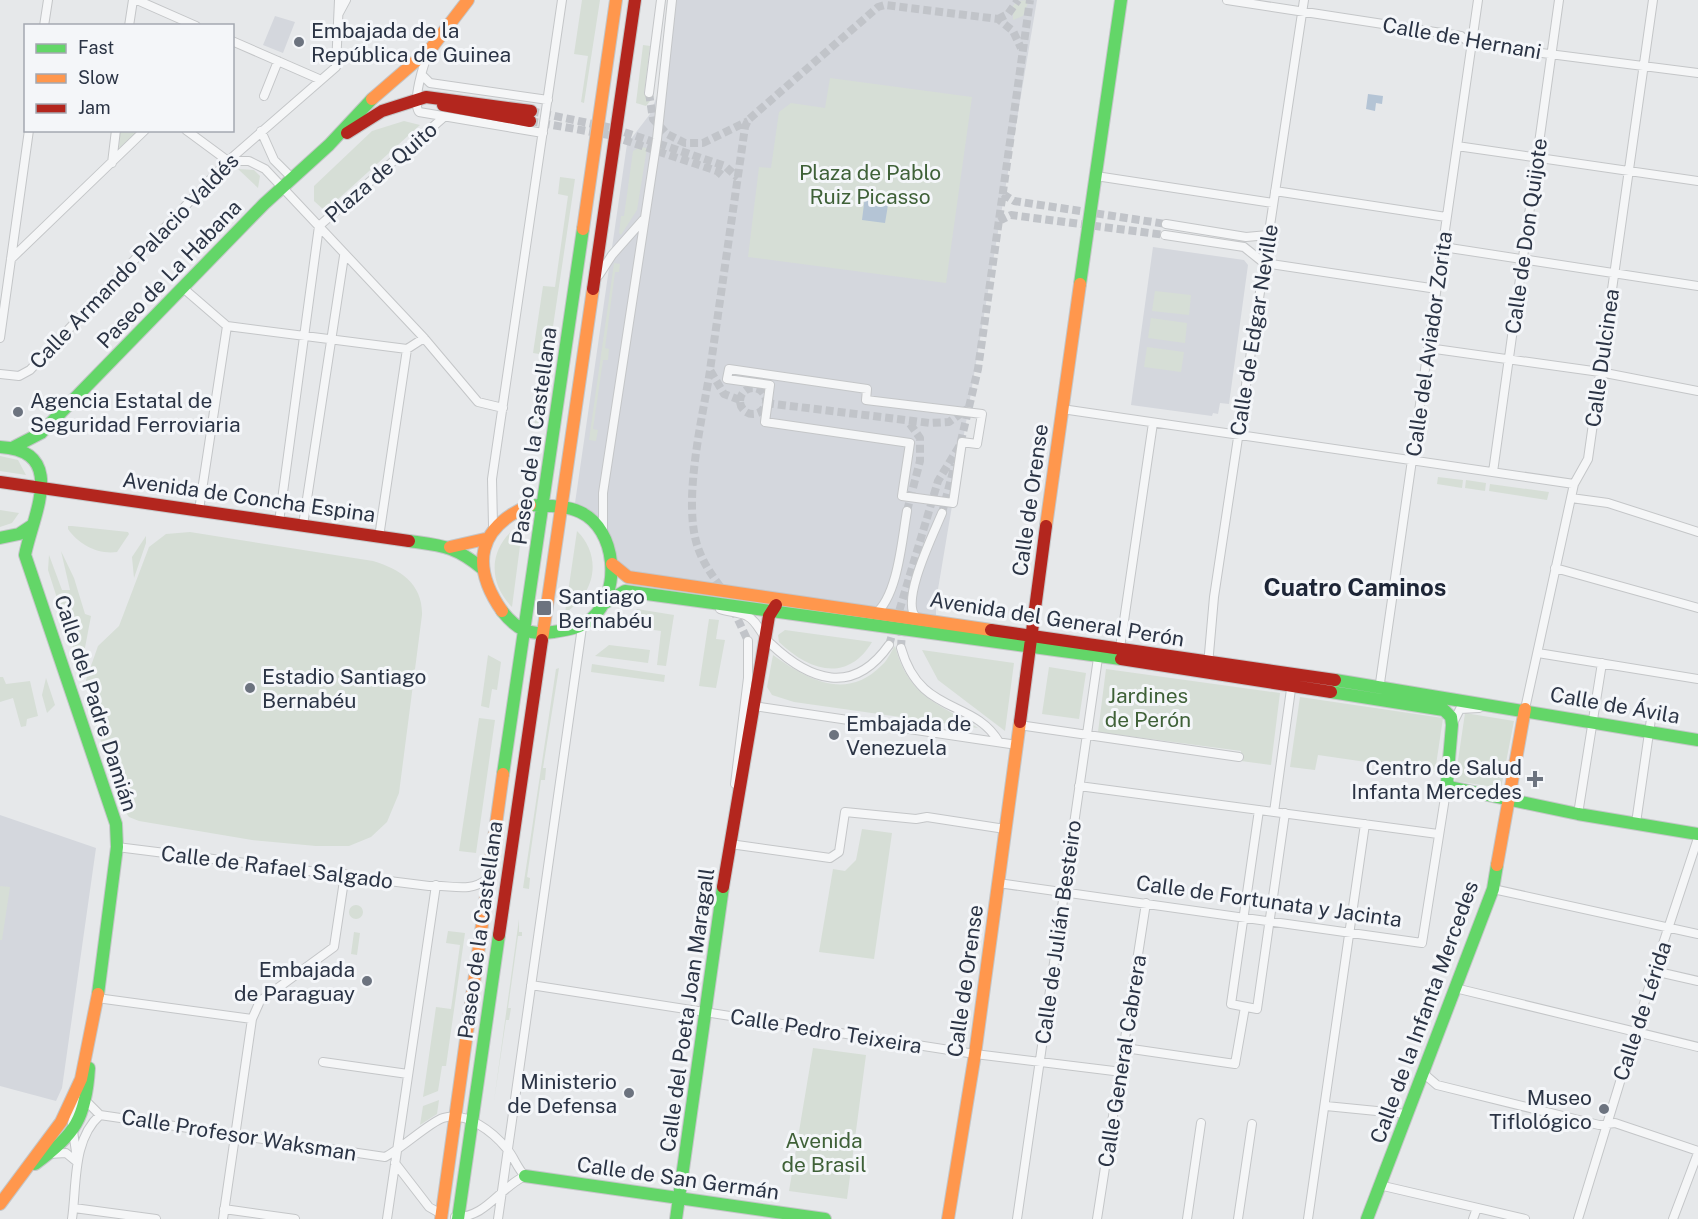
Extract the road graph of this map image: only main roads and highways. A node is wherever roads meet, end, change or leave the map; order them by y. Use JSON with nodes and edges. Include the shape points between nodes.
{"nodes":[{"id":1,"x":468,"y":0,"type":"edge"},
{"id":2,"x":616,"y":0,"type":"edge"},
{"id":3,"x":635,"y":0,"type":"edge"},
{"id":4,"x":1121,"y":0,"type":"edge"},
{"id":5,"x":530,"y":116,"type":"tunnel mouth"},
{"id":6,"x":329,"y":145,"type":"junction"},
{"id":7,"x":41,"y":433,"type":"junction"},
{"id":8,"x":3,"y":447,"type":"edge"},
{"id":9,"x":34,"y":462,"type":"junction"},
{"id":10,"x":0,"y":482,"type":"edge"},
{"id":11,"x":44,"y":487,"type":"junction"},
{"id":12,"x":0,"y":490,"type":"edge"},
{"id":13,"x":543,"y":506,"type":"junction"},
{"id":14,"x":560,"y":508,"type":"junction"},
{"id":15,"x":31,"y":526,"type":"junction"},
{"id":16,"x":2,"y":538,"type":"edge"},
{"id":17,"x":485,"y":539,"type":"junction"},
{"id":18,"x":448,"y":547,"type":"junction"},
{"id":19,"x":25,"y":555,"type":"junction"},
{"id":20,"x":612,"y":564,"type":"junction"},
{"id":21,"x":483,"y":568,"type":"junction"},
{"id":22,"x":603,"y":604,"type":"junction"},
{"id":23,"x":819,"y":604,"type":"junction"},
{"id":24,"x":770,"y":610,"type":"junction"},
{"id":25,"x":525,"y":632,"type":"junction"},
{"id":26,"x":542,"y":633,"type":"junction"},
{"id":27,"x":1031,"y":634,"type":"junction"},
{"id":28,"x":1030,"y":647,"type":"junction"},
{"id":29,"x":1099,"y":650,"type":"junction"},
{"id":30,"x":1207,"y":666,"type":"junction"},
{"id":31,"x":1292,"y":679,"type":"junction"},
{"id":32,"x":1525,"y":709,"type":"junction"},
{"id":33,"x":1452,"y":725,"type":"joint"},
{"id":34,"x":1698,"y":740,"type":"edge"},
{"id":35,"x":1508,"y":797,"type":"junction"},
{"id":36,"x":1698,"y":834,"type":"edge"},
{"id":37,"x":90,"y":1045,"type":"junction"},
{"id":38,"x":29,"y":1168,"type":"junction"},
{"id":39,"x":525,"y":1176,"type":"road end"},
{"id":40,"x":679,"y":1198,"type":"junction"},
{"id":41,"x":0,"y":1204,"type":"edge"},
{"id":42,"x":441,"y":1217,"type":"edge"},
{"id":43,"x":458,"y":1218,"type":"edge"},
{"id":44,"x":676,"y":1219,"type":"edge"},
{"id":45,"x":825,"y":1219,"type":"edge"},
{"id":46,"x":948,"y":1219,"type":"edge"},
{"id":47,"x":1367,"y":1219,"type":"edge"}],
"edges":[{"from":1,"to":6,"type":"main road","name":"Paseo de La Habana","via":[[432,47],[380,91]]},
{"from":2,"to":13,"type":"main road","name":"Paseo de la Castellana"},
{"from":3,"to":14,"type":"main road","name":"Paseo de la Castellana"},
{"from":4,"to":27,"type":"main road","name":"Calle de Orense"},
{"from":5,"to":6,"type":"main road","name":"Paseo de La Habana","via":[[435,96],[372,116]]},
{"from":6,"to":7,"type":"main road","name":"Paseo de La Habana","via":[[287,182]]},
{"from":7,"to":8,"type":"main road"},
{"from":7,"to":9,"type":"main road"},
{"from":8,"to":9,"type":"main road"},
{"from":9,"to":11,"type":"main road"},
{"from":10,"to":11,"type":"main road","name":"Avenida de Concha Espina"},
{"from":11,"to":12,"type":"main road","name":"Avenida de Concha Espina"},
{"from":11,"to":15,"type":"main road","via":[[40,510]]},
{"from":11,"to":18,"type":"main road","name":"Avenida de Concha Espina"},
{"from":13,"to":14,"type":"main road"},
{"from":13,"to":17,"type":"main road","via":[[515,510],[493,526]]},
{"from":13,"to":25,"type":"main road","name":"Paseo de la Castellana"},
{"from":14,"to":20,"type":"main road","via":[[582,513],[603,535]]},
{"from":14,"to":26,"type":"main road","name":"Paseo de la Castellana"},
{"from":15,"to":16,"type":"main road"},
{"from":15,"to":19,"type":"main road"},
{"from":16,"to":19,"type":"main road"},
{"from":17,"to":18,"type":"main road","name":"Avenida de Concha Espina"},
{"from":17,"to":21,"type":"main road"},
{"from":18,"to":21,"type":"main road","name":"Avenida de Concha Espina"},
{"from":19,"to":37,"type":"main road","name":"Calle del Padre Damián","via":[[116,824],[117,847]]},
{"from":20,"to":22,"type":"main road"},
{"from":20,"to":23,"type":"main road","name":"Avenida del General Perón","via":[[628,577]]},
{"from":21,"to":25,"type":"main road","via":[[491,595],[513,625]]},
{"from":22,"to":24,"type":"main road","name":"Avenida del General Perón","via":[[625,591]]},
{"from":22,"to":26,"type":"main road","via":[[582,627]]},
{"from":23,"to":24,"type":"main road","via":[[780,603]]},
{"from":23,"to":27,"type":"main road","name":"Avenida del General Perón"},
{"from":24,"to":28,"type":"main road","name":"Avenida del General Perón"},
{"from":24,"to":40,"type":"main road","name":"Calle del Poeta Joan Maragall","via":[[735,806]]},
{"from":25,"to":26,"type":"main road"},
{"from":25,"to":42,"type":"main road","name":"Paseo de la Castellana"},
{"from":26,"to":43,"type":"main road","name":"Paseo de la Castellana"},
{"from":27,"to":28,"type":"main road","name":"Calle de Orense"},
{"from":27,"to":29,"type":"main road","name":"Avenida del General Perón"},
{"from":28,"to":29,"type":"main road","name":"Avenida del General Perón"},
{"from":28,"to":46,"type":"main road","name":"Calle de Orense","via":[[975,1054]]},
{"from":29,"to":30,"type":"main road","name":"Avenida del General Perón"},
{"from":29,"to":30,"type":"main road","name":"Avenida del General Perón","via":[[1120,648]]},
{"from":30,"to":31,"type":"main road","name":"Avenida del General Perón"},
{"from":31,"to":32,"type":"main road","name":"Avenida del General Perón","via":[[1380,687]]},
{"from":31,"to":33,"type":"main road","name":"Avenida del General Perón","via":[[1444,710]]},
{"from":32,"to":34,"type":"main road","name":"Calle de Ávila","via":[[1650,725]]},
{"from":32,"to":35,"type":"main road","name":"Calle de la Infanta Mercedes"},
{"from":33,"to":35,"type":"main road","name":"Calle de Fortunata y Jacinta","via":[[1447,785]]},
{"from":35,"to":36,"type":"main road","via":[[1578,814]]},
{"from":35,"to":47,"type":"main road","name":"Calle de la Infanta Mercedes","via":[[1493,889]]},
{"from":37,"to":38,"type":"main road","name":"Calle del Padre Damián","via":[[69,1108]]},
{"from":37,"to":38,"type":"main road","name":"Calle del Padre Damián","via":[[82,1118],[72,1135]]},
{"from":38,"to":41,"type":"main road","name":"Calle del Padre Damián"},
{"from":39,"to":40,"type":"main road","name":"Calle de San Germán"},
{"from":40,"to":44,"type":"main road","name":"Calle del Poeta Joan Maragall"},
{"from":40,"to":45,"type":"main road","name":"Calle de San Germán"}]}
